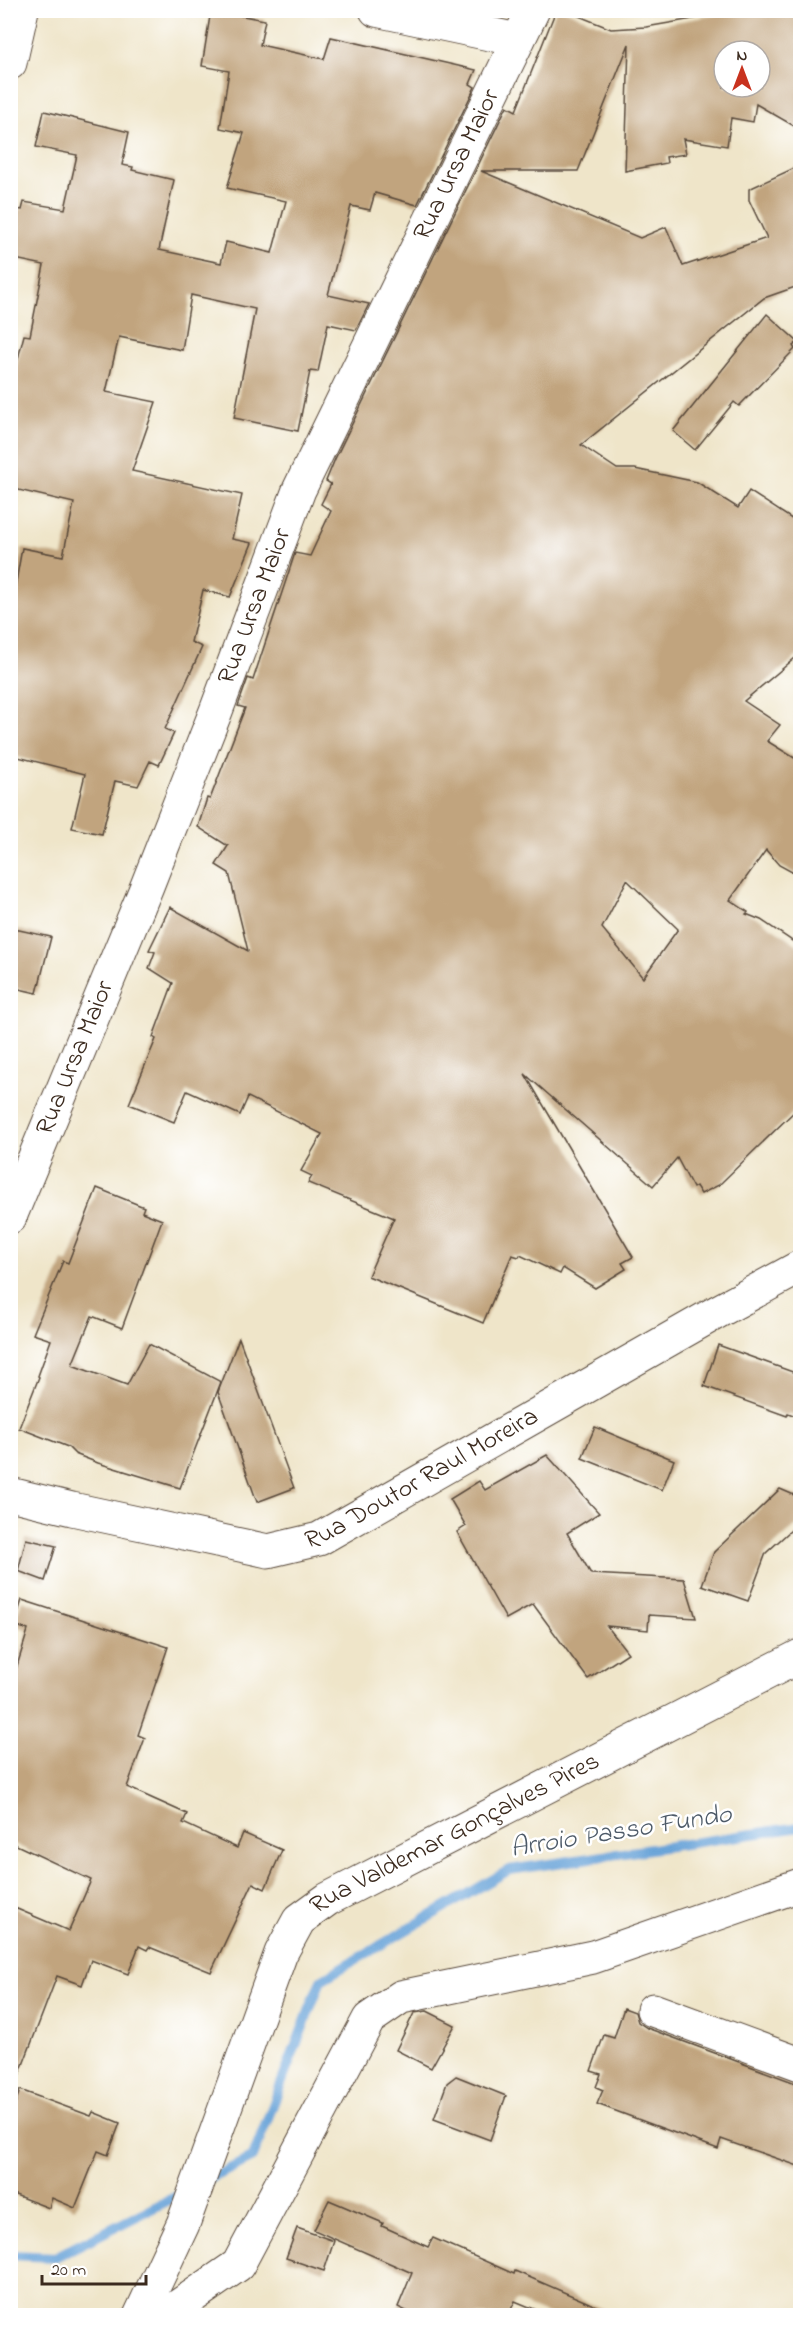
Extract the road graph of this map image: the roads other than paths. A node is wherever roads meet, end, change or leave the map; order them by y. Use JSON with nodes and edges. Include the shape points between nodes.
{"nodes":[{"id":1,"x":22,"y":10,"type":"edge"},
{"id":2,"x":376,"y":10,"type":"edge"},
{"id":3,"x":532,"y":10,"type":"edge"},
{"id":4,"x":519,"y":40,"type":"junction"},
{"id":5,"x":10,"y":63,"type":"edge"},
{"id":6,"x":10,"y":1217,"type":"edge"},
{"id":7,"x":801,"y":1268,"type":"edge"},
{"id":8,"x":10,"y":1494,"type":"edge"},
{"id":9,"x":801,"y":1656,"type":"edge"},
{"id":10,"x":801,"y":1885,"type":"edge"},
{"id":11,"x":653,"y":2010,"type":"dead end"},
{"id":12,"x":801,"y":2064,"type":"edge"},
{"id":13,"x":140,"y":2316,"type":"edge"},
{"id":14,"x":164,"y":2316,"type":"edge"}],
"edges":[{"from":1,"to":5,"type":"street"},
{"from":2,"to":4,"type":"street"},
{"from":3,"to":4,"type":"street","name":"Rua Ursa Maior"},
{"from":4,"to":6,"type":"street","name":"Rua Ursa Maior","via":[[299,490],[160,853]]},
{"from":7,"to":8,"type":"street","name":"Rua Doutor Raul Moreira","via":[[319,1539],[268,1551]]},
{"from":9,"to":13,"type":"street","name":"Rua Valdemar Gonçalves Pires","via":[[328,1899],[299,1920],[280,1953],[183,2224]]},
{"from":10,"to":14,"type":"street","via":[[593,1957],[402,1997],[369,2019],[238,2265]]},
{"from":11,"to":12,"type":"street"}]}
